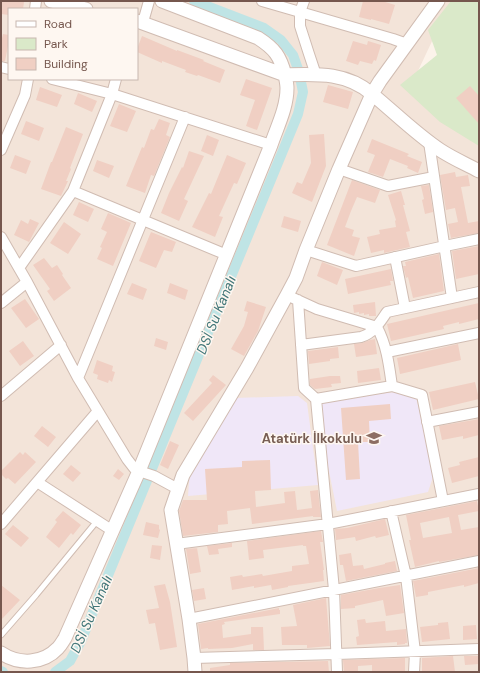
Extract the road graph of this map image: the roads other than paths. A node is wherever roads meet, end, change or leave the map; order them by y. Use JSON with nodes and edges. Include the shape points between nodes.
{"nodes":[{"id":1,"x":50,"y":1,"type":"edge"},
{"id":2,"x":149,"y":1,"type":"edge"},
{"id":3,"x":162,"y":1,"type":"edge"},
{"id":4,"x":262,"y":1,"type":"edge"},
{"id":5,"x":304,"y":1,"type":"edge"},
{"id":6,"x":438,"y":1,"type":"edge"},
{"id":7,"x":82,"y":8,"type":"edge"},
{"id":8,"x":300,"y":12,"type":"junction"},
{"id":9,"x":140,"y":21,"type":"edge"},
{"id":10,"x":407,"y":44,"type":"junction"},
{"id":11,"x":301,"y":75,"type":"junction"},
{"id":12,"x":28,"y":80,"type":"edge"},
{"id":13,"x":56,"y":80,"type":"edge"},
{"id":14,"x":116,"y":80,"type":"edge"},
{"id":15,"x":112,"y":94,"type":"junction"},
{"id":16,"x":372,"y":94,"type":"junction"},
{"id":17,"x":185,"y":117,"type":"junction"},
{"id":18,"x":3,"y":139,"type":"edge"},
{"id":19,"x":429,"y":142,"type":"junction"},
{"id":20,"x":271,"y":145,"type":"junction"},
{"id":21,"x":1,"y":150,"type":"edge"},
{"id":22,"x":339,"y":170,"type":"junction"},
{"id":23,"x":479,"y":171,"type":"edge"},
{"id":24,"x":434,"y":177,"type":"junction"},
{"id":25,"x":73,"y":192,"type":"junction"},
{"id":26,"x":143,"y":220,"type":"junction"},
{"id":27,"x":1,"y":238,"type":"edge"},
{"id":28,"x":479,"y":240,"type":"edge"},
{"id":29,"x":445,"y":246,"type":"junction"},
{"id":30,"x":306,"y":250,"type":"junction"},
{"id":31,"x":227,"y":255,"type":"junction"},
{"id":32,"x":395,"y":257,"type":"junction"},
{"id":33,"x":19,"y":268,"type":"junction"},
{"id":34,"x":27,"y":282,"type":"junction"},
{"id":35,"x":479,"y":292,"type":"edge"},
{"id":36,"x":293,"y":298,"type":"junction"},
{"id":37,"x":452,"y":298,"type":"junction"},
{"id":38,"x":1,"y":303,"type":"edge"},
{"id":39,"x":405,"y":308,"type":"junction"},
{"id":40,"x":377,"y":327,"type":"junction"},
{"id":41,"x":479,"y":333,"type":"edge"},
{"id":42,"x":61,"y":345,"type":"junction"},
{"id":43,"x":300,"y":345,"type":"junction"},
{"id":44,"x":387,"y":352,"type":"junction"},
{"id":45,"x":78,"y":378,"type":"junction"},
{"id":46,"x":392,"y":386,"type":"junction"},
{"id":47,"x":1,"y":396,"type":"edge"},
{"id":48,"x":316,"y":399,"type":"junction"},
{"id":49,"x":98,"y":411,"type":"junction"},
{"id":50,"x":479,"y":412,"type":"edge"},
{"id":51,"x":427,"y":422,"type":"junction"},
{"id":52,"x":139,"y":471,"type":"junction"},
{"id":53,"x":37,"y":482,"type":"junction"},
{"id":54,"x":178,"y":489,"type":"junction"},
{"id":55,"x":479,"y":494,"type":"edge"},
{"id":56,"x":443,"y":501,"type":"junction"},
{"id":57,"x":391,"y":511,"type":"junction"},
{"id":58,"x":97,"y":521,"type":"junction"},
{"id":59,"x":1,"y":524,"type":"edge"},
{"id":60,"x":328,"y":524,"type":"junction"},
{"id":61,"x":113,"y":531,"type":"junction"},
{"id":62,"x":176,"y":544,"type":"junction"},
{"id":63,"x":479,"y":561,"type":"edge"},
{"id":64,"x":406,"y":576,"type":"junction"},
{"id":65,"x":334,"y":590,"type":"junction"},
{"id":66,"x":188,"y":619,"type":"junction"},
{"id":67,"x":1,"y":635,"type":"edge"},
{"id":68,"x":479,"y":650,"type":"edge"},
{"id":69,"x":1,"y":652,"type":"edge"},
{"id":70,"x":415,"y":652,"type":"junction"},
{"id":71,"x":337,"y":654,"type":"junction"},
{"id":72,"x":194,"y":658,"type":"junction"},
{"id":73,"x":195,"y":672,"type":"edge"},
{"id":74,"x":338,"y":672,"type":"edge"},
{"id":75,"x":414,"y":672,"type":"edge"}],
"edges":[{"from":1,"to":7,"type":"street"},
{"from":2,"to":9,"type":"street"},
{"from":3,"to":11,"type":"street","via":[[258,38],[268,44],[281,61]]},
{"from":4,"to":8,"type":"street"},
{"from":5,"to":8,"type":"street"},
{"from":6,"to":10,"type":"street"},
{"from":8,"to":10,"type":"street"},
{"from":8,"to":11,"type":"street","via":[[300,26],[308,54]]},
{"from":9,"to":11,"type":"street"},
{"from":10,"to":16,"type":"street"},
{"from":11,"to":16,"type":"street","via":[[337,76],[348,79]]},
{"from":11,"to":20,"type":"street","via":[[287,88],[282,114]]},
{"from":12,"to":18,"type":"street","via":[[26,95]]},
{"from":13,"to":15,"type":"street"},
{"from":14,"to":15,"type":"street"},
{"from":15,"to":17,"type":"street"},
{"from":15,"to":25,"type":"street"},
{"from":16,"to":19,"type":"street"},
{"from":16,"to":22,"type":"street"},
{"from":17,"to":20,"type":"street"},
{"from":17,"to":26,"type":"street"},
{"from":18,"to":21,"type":"street"},
{"from":19,"to":23,"type":"street","via":[[456,160]]},
{"from":19,"to":24,"type":"street"},
{"from":20,"to":31,"type":"street"},
{"from":22,"to":24,"type":"street","via":[[388,186]]},
{"from":22,"to":30,"type":"street"},
{"from":24,"to":29,"type":"street"},
{"from":25,"to":26,"type":"street"},
{"from":25,"to":33,"type":"street"},
{"from":26,"to":31,"type":"street"},
{"from":26,"to":45,"type":"street"},
{"from":27,"to":33,"type":"street"},
{"from":28,"to":29,"type":"street"},
{"from":29,"to":32,"type":"street"},
{"from":29,"to":37,"type":"street"},
{"from":30,"to":32,"type":"street","via":[[356,266]]},
{"from":30,"to":36,"type":"street","via":[[296,278]]},
{"from":31,"to":52,"type":"street"},
{"from":32,"to":39,"type":"street"},
{"from":33,"to":34,"type":"street"},
{"from":34,"to":38,"type":"street"},
{"from":34,"to":42,"type":"street"},
{"from":35,"to":37,"type":"street"},
{"from":36,"to":40,"type":"street","via":[[317,309]]},
{"from":36,"to":43,"type":"street"},
{"from":36,"to":54,"type":"street","via":[[247,368],[183,475]]},
{"from":37,"to":39,"type":"street"},
{"from":39,"to":40,"type":"street","via":[[387,312]]},
{"from":40,"to":43,"type":"street","via":[[361,337]]},
{"from":40,"to":44,"type":"street"},
{"from":41,"to":44,"type":"street"},
{"from":42,"to":45,"type":"street"},
{"from":42,"to":47,"type":"street"},
{"from":43,"to":48,"type":"street","via":[[304,388]]},
{"from":44,"to":46,"type":"street"},
{"from":45,"to":49,"type":"street"},
{"from":46,"to":48,"type":"street"},
{"from":46,"to":51,"type":"street","via":[[422,395]]},
{"from":48,"to":60,"type":"street"},
{"from":49,"to":52,"type":"street","via":[[127,459]]},
{"from":49,"to":53,"type":"street"},
{"from":50,"to":51,"type":"street"},
{"from":51,"to":56,"type":"street"},
{"from":52,"to":54,"type":"street"},
{"from":52,"to":61,"type":"street"},
{"from":53,"to":58,"type":"street"},
{"from":53,"to":59,"type":"street"},
{"from":54,"to":62,"type":"street","via":[[171,510]]},
{"from":55,"to":56,"type":"street"},
{"from":56,"to":57,"type":"street"},
{"from":57,"to":60,"type":"street"},
{"from":57,"to":64,"type":"street"},
{"from":58,"to":61,"type":"street"},
{"from":58,"to":67,"type":"lane"},
{"from":60,"to":62,"type":"street"},
{"from":60,"to":65,"type":"street"},
{"from":61,"to":69,"type":"street","via":[[66,638],[59,648],[42,659],[30,662],[18,661]]},
{"from":62,"to":66,"type":"street"},
{"from":63,"to":64,"type":"street"},
{"from":64,"to":65,"type":"street"},
{"from":64,"to":70,"type":"street"},
{"from":65,"to":66,"type":"street"},
{"from":65,"to":71,"type":"street"},
{"from":66,"to":72,"type":"street"},
{"from":68,"to":70,"type":"street"},
{"from":70,"to":71,"type":"street"},
{"from":70,"to":75,"type":"street"},
{"from":71,"to":72,"type":"street"},
{"from":71,"to":74,"type":"street"},
{"from":72,"to":73,"type":"street"}]}
